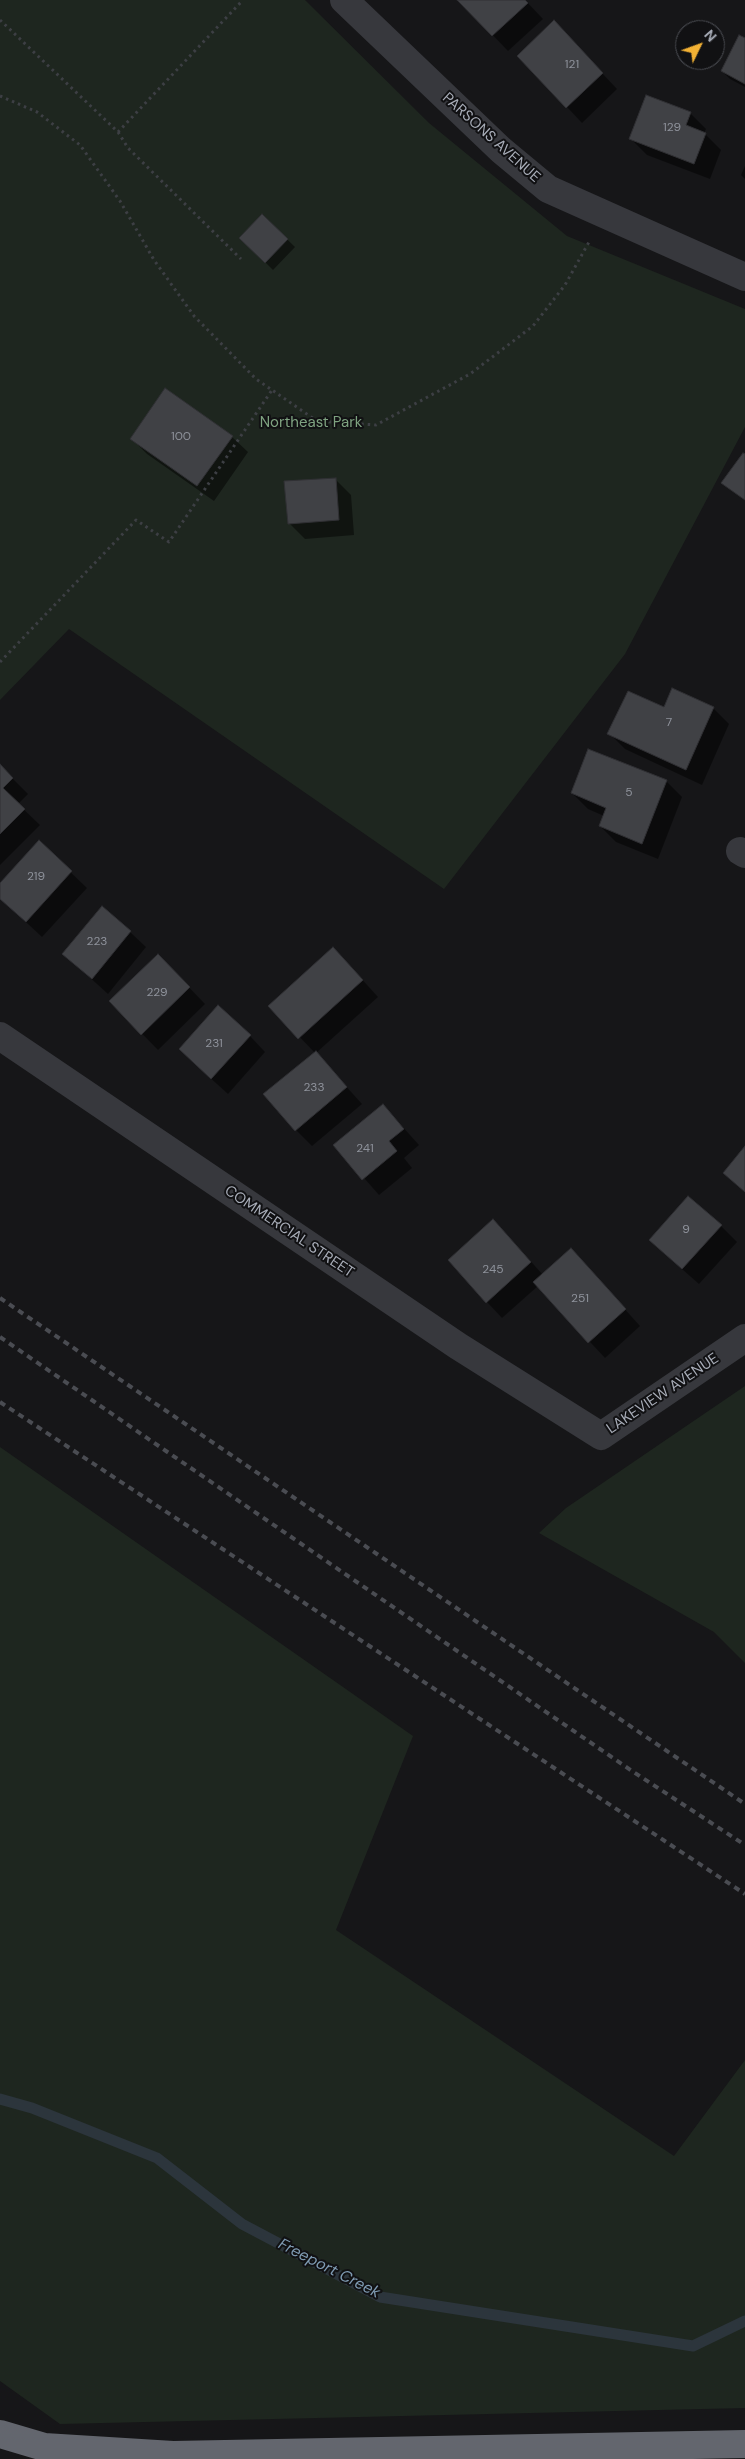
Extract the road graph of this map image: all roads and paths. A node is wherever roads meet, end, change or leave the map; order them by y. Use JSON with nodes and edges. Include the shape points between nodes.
{"nodes":[{"id":1,"x":244,"y":0,"type":"edge"},
{"id":2,"x":344,"y":0,"type":"edge"},
{"id":3,"x":0,"y":20,"type":"edge"},
{"id":4,"x":0,"y":96,"type":"edge"},
{"id":5,"x":118,"y":132,"type":"junction"},
{"id":6,"x":604,"y":214,"type":"junction"},
{"id":7,"x":241,"y":259,"type":"dead end"},
{"id":8,"x":745,"y":278,"type":"edge"},
{"id":9,"x":272,"y":390,"type":"junction"},
{"id":10,"x":0,"y":662,"type":"edge"},
{"id":11,"x":0,"y":1036,"type":"edge"},
{"id":12,"x":745,"y":1338,"type":"edge"},
{"id":13,"x":581,"y":1423,"type":"joint"},
{"id":14,"x":0,"y":2434,"type":"edge"},
{"id":15,"x":745,"y":2444,"type":"edge"}],
"edges":[{"from":1,"to":5,"type":"path"},
{"from":2,"to":6,"type":"street","name":"PARSONS AVENUE","via":[[501,150],[548,189]]},
{"from":3,"to":5,"type":"path"},
{"from":4,"to":9,"type":"path","via":[[37,112],[80,145],[194,316],[256,379]]},
{"from":5,"to":7,"type":"path","via":[[128,148]]},
{"from":6,"to":8,"type":"street","name":"PARSONS AVENUE"},
{"from":6,"to":9,"type":"path","via":[[565,285],[533,326],[470,374],[376,425],[317,421]]},
{"from":9,"to":10,"type":"path","via":[[169,542],[136,520]]},
{"from":11,"to":13,"type":"street","name":"COMMERCIAL STREET","via":[[458,1346]]},
{"from":12,"to":13,"type":"street","name":"LAKEVIEW AVENUE","via":[[601,1436]]},
{"from":14,"to":15,"type":"highway","via":[[44,2447],[173,2455]]}]}
